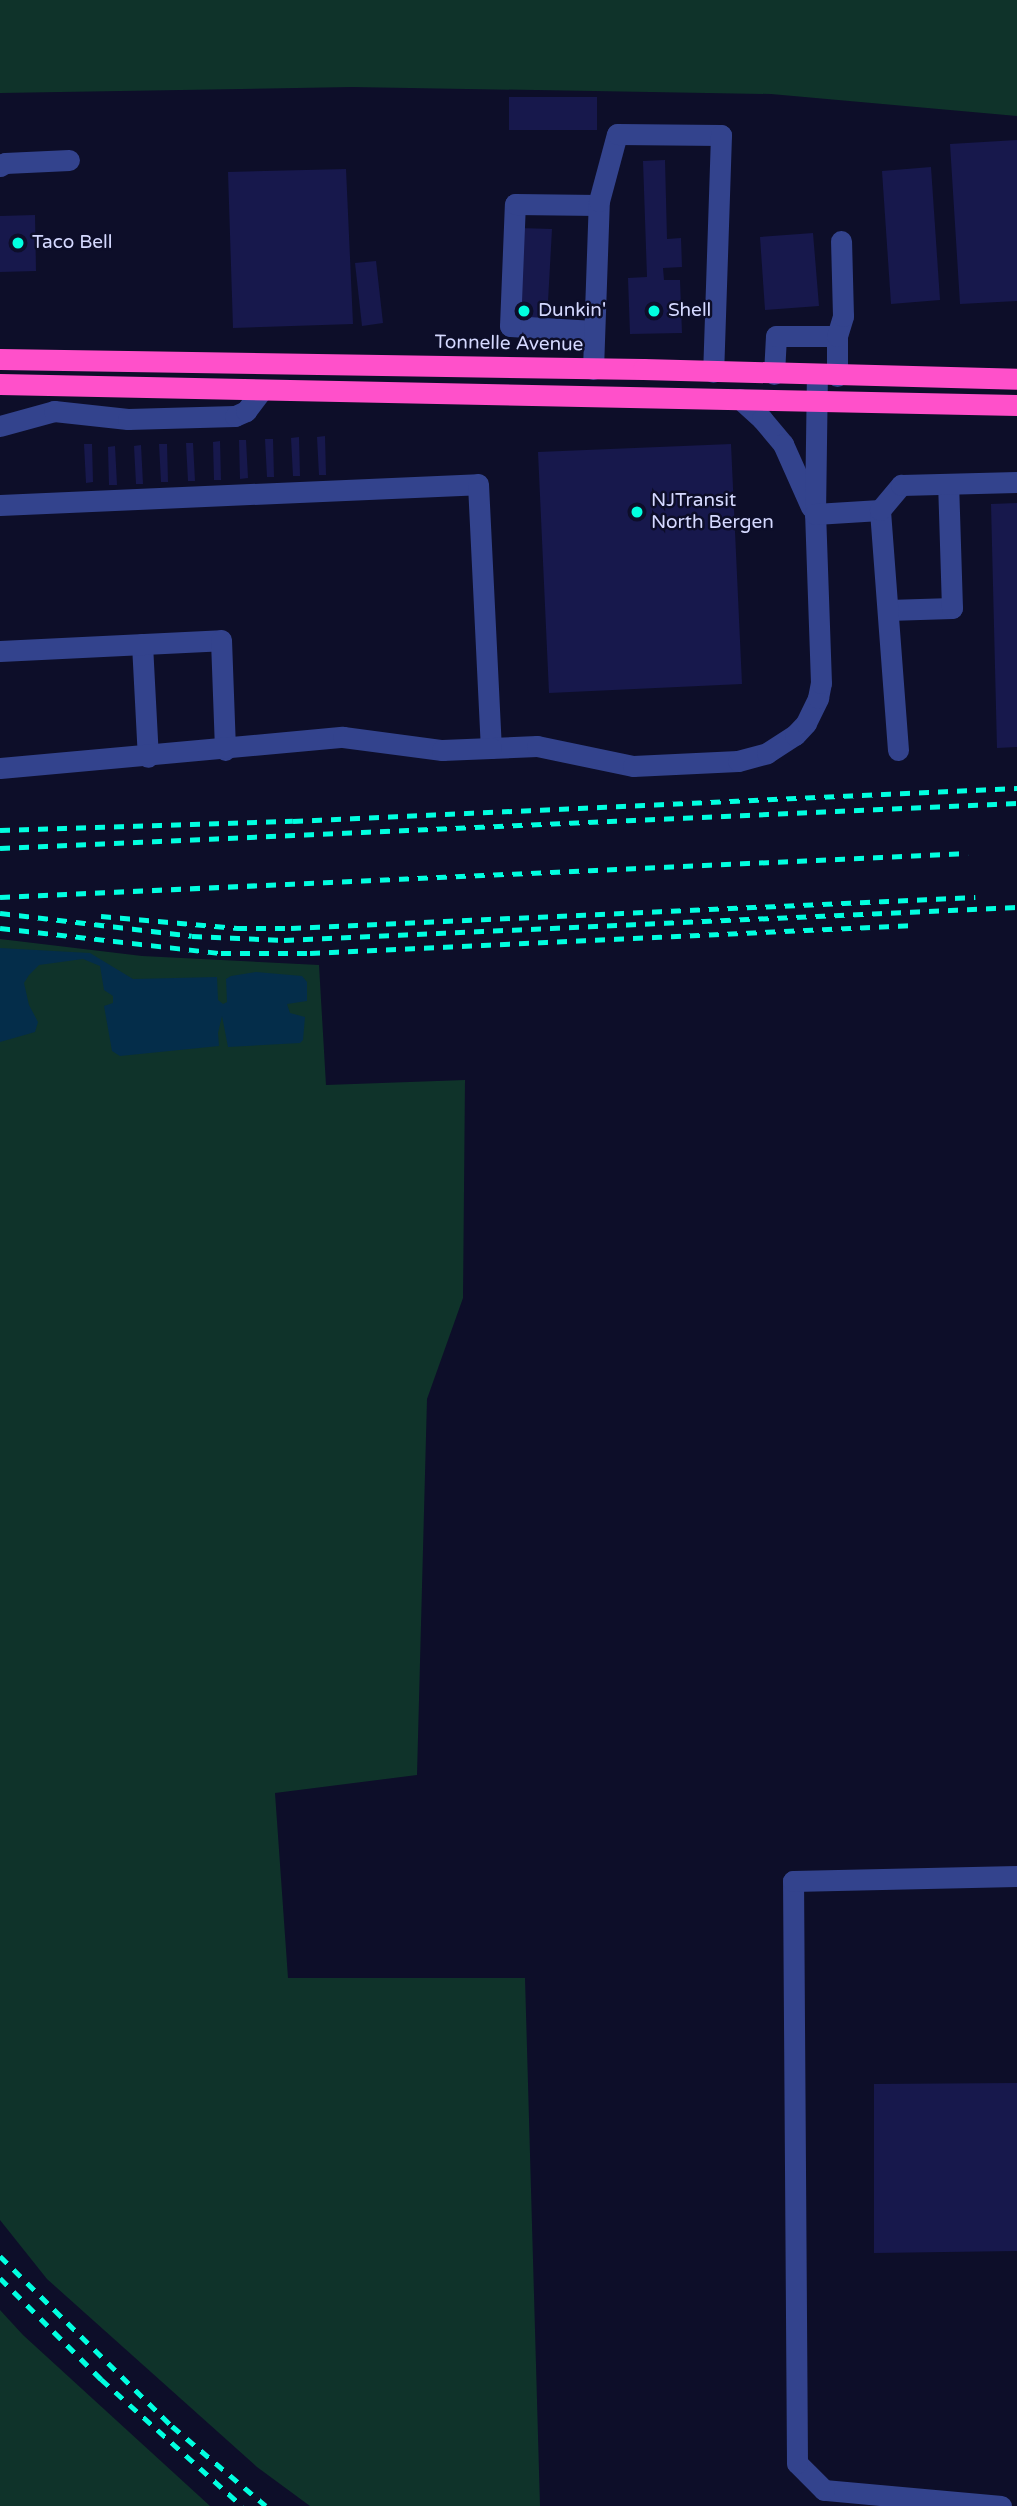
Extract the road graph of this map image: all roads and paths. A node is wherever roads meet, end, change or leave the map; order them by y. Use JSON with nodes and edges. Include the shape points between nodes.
{"nodes":[{"id":1,"x":69,"y":160,"type":"dead end"},
{"id":2,"x":0,"y":166,"type":"edge"},
{"id":3,"x":598,"y":205,"type":"junction"},
{"id":4,"x":841,"y":241,"type":"dead end"},
{"id":5,"x":594,"y":331,"type":"junction"},
{"id":6,"x":837,"y":336,"type":"junction"},
{"id":7,"x":0,"y":359,"type":"edge"},
{"id":8,"x":593,"y":369,"type":"junction"},
{"id":9,"x":713,"y":372,"type":"junction"},
{"id":10,"x":774,"y":374,"type":"junction"},
{"id":11,"x":827,"y":376,"type":"junction"},
{"id":12,"x":1017,"y":379,"type":"edge"},
{"id":13,"x":0,"y":384,"type":"edge"},
{"id":14,"x":262,"y":390,"type":"junction"},
{"id":15,"x":740,"y":399,"type":"junction"},
{"id":16,"x":817,"y":402,"type":"junction"},
{"id":17,"x":1017,"y":405,"type":"edge"},
{"id":18,"x":0,"y":426,"type":"edge"},
{"id":19,"x":1017,"y":482,"type":"edge"},
{"id":20,"x":948,"y":484,"type":"junction"},
{"id":21,"x":0,"y":505,"type":"edge"},
{"id":22,"x":880,"y":510,"type":"junction"},
{"id":23,"x":815,"y":514,"type":"junction"},
{"id":24,"x":888,"y":610,"type":"junction"},
{"id":25,"x":142,"y":644,"type":"junction"},
{"id":26,"x":0,"y":651,"type":"edge"},
{"id":27,"x":491,"y":748,"type":"junction"},
{"id":28,"x":225,"y":750,"type":"junction"},
{"id":29,"x":898,"y":750,"type":"dead end"},
{"id":30,"x":148,"y":757,"type":"junction"},
{"id":31,"x":0,"y":768,"type":"edge"},
{"id":32,"x":1017,"y":1876,"type":"edge"},
{"id":33,"x":1001,"y":2506,"type":"edge"}],
"edges":[{"from":1,"to":2,"type":"lane"},
{"from":3,"to":5,"type":"lane"},
{"from":3,"to":5,"type":"lane","via":[[515,204],[510,326]]},
{"from":3,"to":9,"type":"lane","via":[[617,134],[721,135]]},
{"from":4,"to":6,"type":"lane","via":[[843,316]]},
{"from":5,"to":8,"type":"lane"},
{"from":6,"to":10,"type":"lane","via":[[776,336]]},
{"from":6,"to":11,"type":"lane"},
{"from":7,"to":8,"type":"highway","name":"Tonnelle Avenue"},
{"from":8,"to":9,"type":"highway","name":"Tonnelle Avenue"},
{"from":9,"to":10,"type":"highway","name":"Tonnelle Avenue"},
{"from":10,"to":11,"type":"highway","name":"Tonnelle Avenue"},
{"from":11,"to":12,"type":"highway","name":"Tonnelle Avenue"},
{"from":11,"to":16,"type":"lane"},
{"from":13,"to":14,"type":"highway"},
{"from":14,"to":15,"type":"highway"},
{"from":14,"to":18,"type":"lane","via":[[246,411],[234,416],[128,419],[54,411]]},
{"from":15,"to":16,"type":"highway"},
{"from":15,"to":23,"type":"lane","via":[[783,444]]},
{"from":16,"to":17,"type":"highway"},
{"from":16,"to":23,"type":"lane"},
{"from":19,"to":20,"type":"lane"},
{"from":20,"to":22,"type":"lane","via":[[901,485]]},
{"from":20,"to":24,"type":"lane","via":[[952,608]]},
{"from":21,"to":27,"type":"lane","via":[[478,484]]},
{"from":22,"to":23,"type":"lane"},
{"from":22,"to":24,"type":"lane"},
{"from":23,"to":27,"type":"lane","via":[[821,683],[806,723],[781,746],[738,761],[633,766],[537,746]]},
{"from":24,"to":29,"type":"lane"},
{"from":25,"to":26,"type":"lane"},
{"from":25,"to":28,"type":"lane","via":[[221,639]]},
{"from":25,"to":30,"type":"lane"},
{"from":27,"to":28,"type":"lane","via":[[442,750],[343,737]]},
{"from":28,"to":30,"type":"lane"},
{"from":30,"to":31,"type":"lane"},
{"from":32,"to":33,"type":"lane","via":[[793,1881],[797,2463],[824,2490]]}]}
